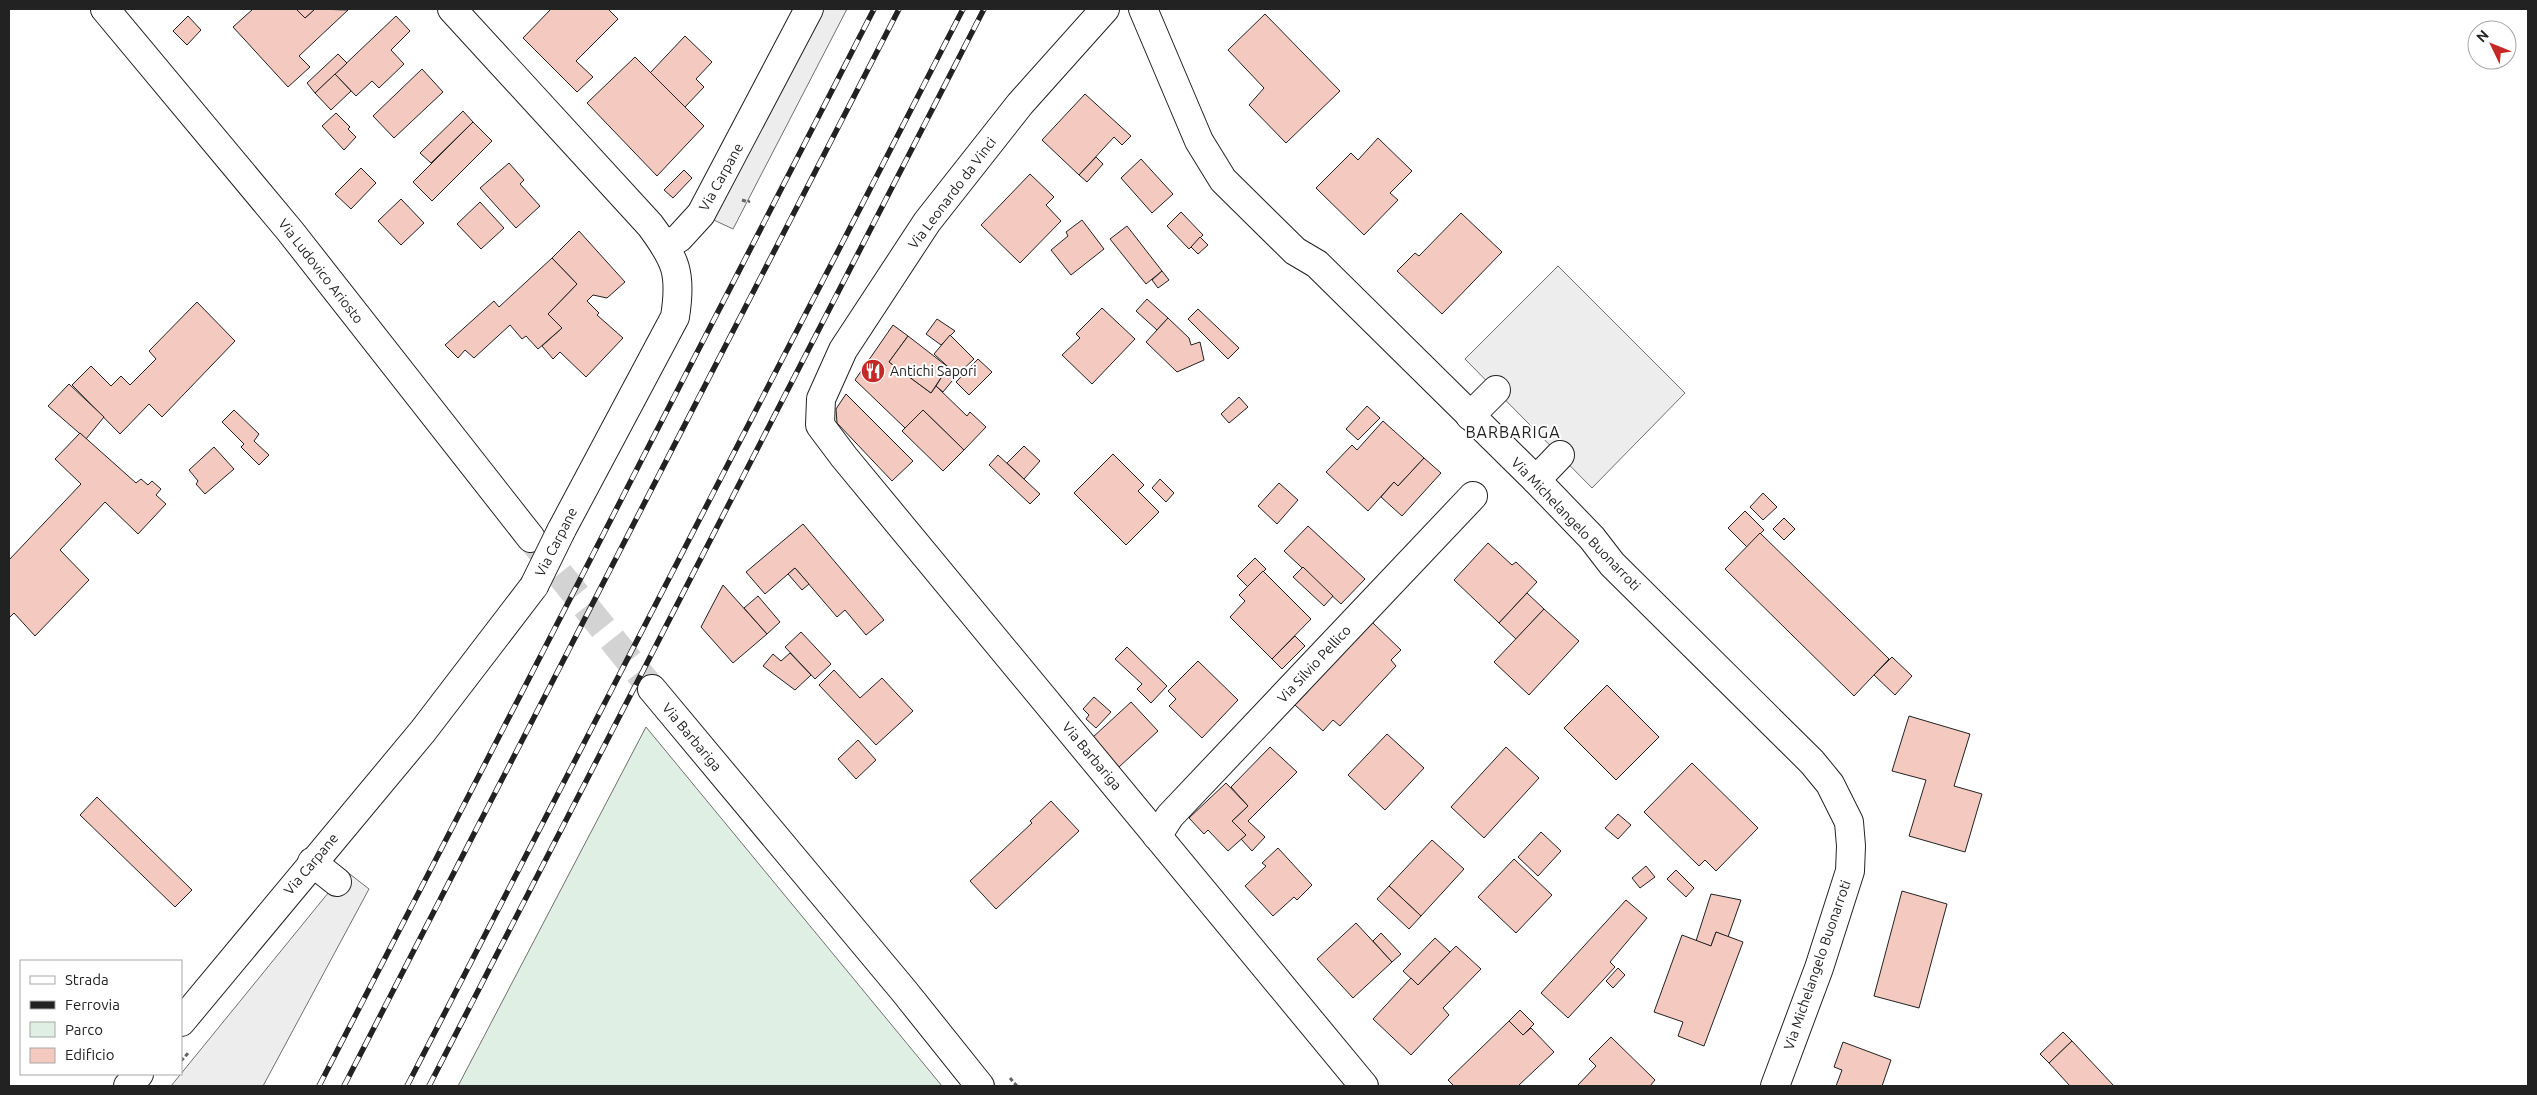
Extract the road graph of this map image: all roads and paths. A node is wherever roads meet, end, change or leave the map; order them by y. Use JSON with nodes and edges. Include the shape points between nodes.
{"nodes":[{"id":1,"x":104,"y":9,"type":"edge"},
{"id":2,"x":452,"y":9,"type":"edge"},
{"id":3,"x":808,"y":9,"type":"edge"},
{"id":4,"x":1105,"y":9,"type":"edge"},
{"id":5,"x":1143,"y":9,"type":"edge"},
{"id":6,"x":665,"y":246,"type":"junction"},
{"id":7,"x":1496,"y":390,"type":"dead end"},
{"id":8,"x":1470,"y":416,"type":"junction"},
{"id":9,"x":820,"y":424,"type":"joint"},
{"id":10,"x":1560,"y":455,"type":"dead end"},
{"id":11,"x":1536,"y":480,"type":"junction"},
{"id":12,"x":1473,"y":496,"type":"dead end"},
{"id":13,"x":531,"y":538,"type":"tunnel mouth"},
{"id":14,"x":652,"y":689,"type":"tunnel mouth"},
{"id":15,"x":1157,"y":836,"type":"junction"},
{"id":16,"x":312,"y":862,"type":"junction"},
{"id":17,"x":336,"y":882,"type":"dead end"},
{"id":18,"x":182,"y":1021,"type":"edge"},
{"id":19,"x":138,"y":1075,"type":"edge"},
{"id":20,"x":128,"y":1086,"type":"edge"},
{"id":21,"x":980,"y":1086,"type":"edge"},
{"id":22,"x":1364,"y":1086,"type":"edge"},
{"id":23,"x":1775,"y":1086,"type":"edge"}],
"edges":[{"from":1,"to":13,"type":"street","name":"Via Ludovico Ariosto","via":[[290,231]]},
{"from":2,"to":6,"type":"street","via":[[650,225]]},
{"from":3,"to":6,"type":"street","name":"Via Carpane","via":[[701,214],[678,238]]},
{"from":4,"to":9,"type":"street","name":"Via Leonardo da Vinci","via":[[1020,104],[927,222],[843,350],[821,399]]},
{"from":5,"to":8,"type":"street","name":"Via Michelangelo Buonarroti","via":[[1199,141],[1223,180],[1295,251],[1317,264]]},
{"from":6,"to":16,"type":"street","name":"Via Carpane","bridge":true,"via":[[679,279],[675,317],[534,586],[447,702]]},
{"from":7,"to":8,"type":"street"},
{"from":8,"to":11,"type":"street","name":"Via Michelangelo Buonarroti"},
{"from":9,"to":15,"type":"street","name":"Via Barbariga"},
{"from":10,"to":11,"type":"street"},
{"from":11,"to":23,"type":"street","name":"Via Michelangelo Buonarroti","via":[[1592,538],[1612,564],[1812,762],[1830,784],[1848,822],[1850,871],[1819,968]]},
{"from":12,"to":15,"type":"street","name":"Via Silvio Pellico","via":[[1170,816]]},
{"from":14,"to":21,"type":"street","name":"Via Barbariga"},
{"from":15,"to":22,"type":"street","name":"Via Barbariga"},
{"from":16,"to":17,"type":"street"},
{"from":16,"to":18,"type":"street","name":"Via Carpane"},
{"from":19,"to":20,"type":"street"}]}
